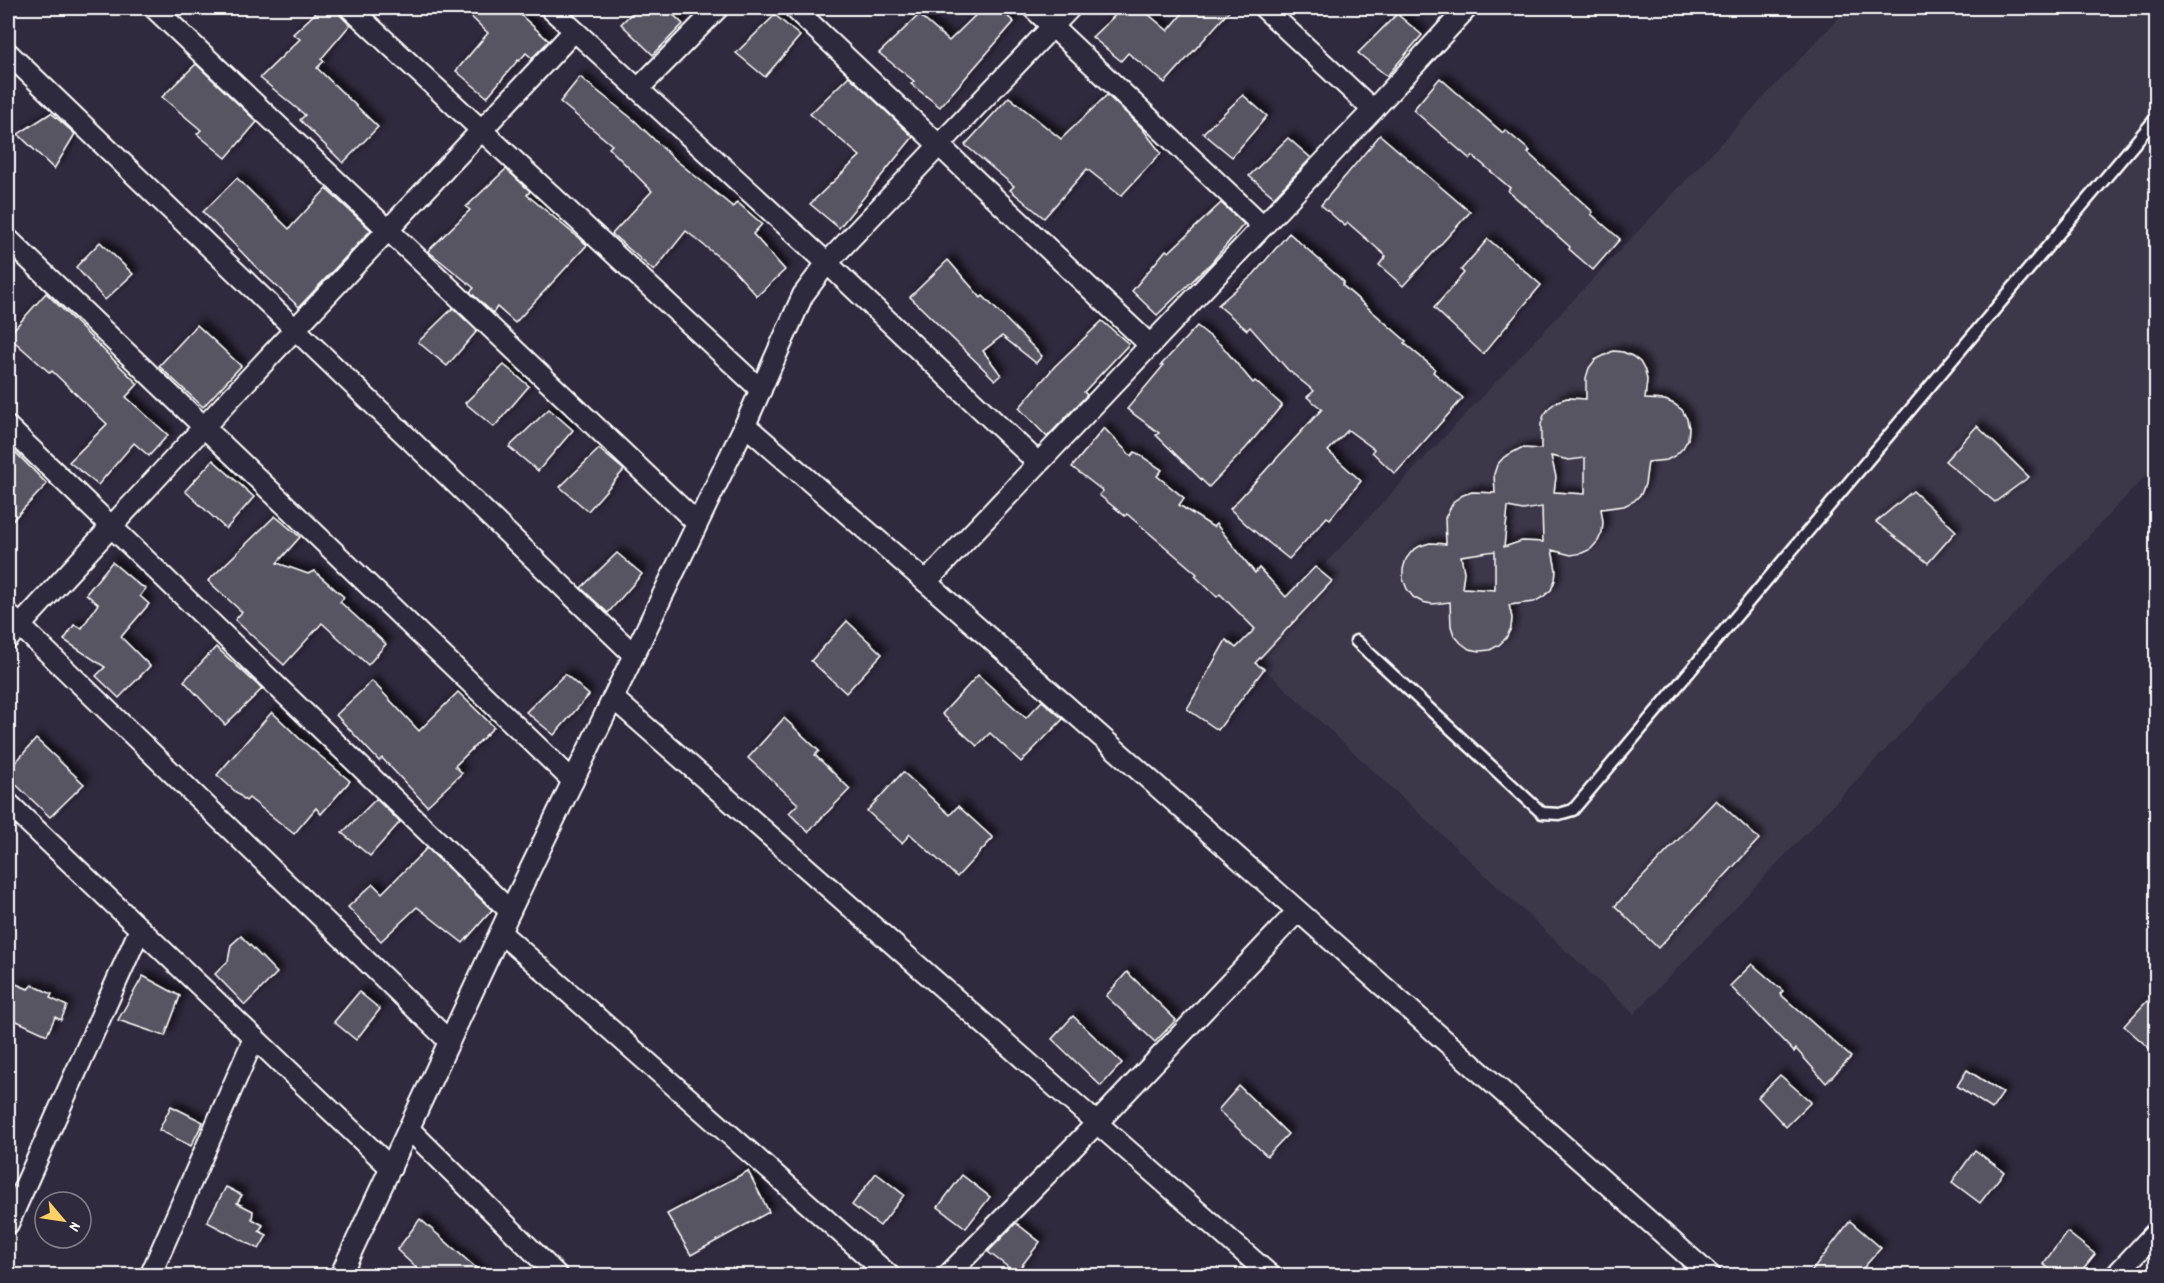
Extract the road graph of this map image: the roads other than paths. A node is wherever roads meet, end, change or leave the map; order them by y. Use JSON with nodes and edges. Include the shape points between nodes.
{"nodes":[{"id":1,"x":154,"y":8,"type":"edge"},
{"id":2,"x":350,"y":8,"type":"edge"},
{"id":3,"x":550,"y":8,"type":"edge"},
{"id":4,"x":718,"y":8,"type":"edge"},
{"id":5,"x":794,"y":8,"type":"edge"},
{"id":6,"x":1032,"y":8,"type":"edge"},
{"id":7,"x":1070,"y":8,"type":"edge"},
{"id":8,"x":1264,"y":8,"type":"edge"},
{"id":9,"x":1467,"y":8,"type":"edge"},
{"id":10,"x":1052,"y":26,"type":"junction"},
{"id":11,"x":574,"y":31,"type":"junction"},
{"id":12,"x":8,"y":53,"type":"edge"},
{"id":13,"x":638,"y":89,"type":"junction"},
{"id":14,"x":1372,"y":110,"type":"junction"},
{"id":15,"x":2157,"y":118,"type":"edge"},
{"id":16,"x":481,"y":131,"type":"junction"},
{"id":17,"x":939,"y":145,"type":"junction"},
{"id":18,"x":1263,"y":226,"type":"junction"},
{"id":19,"x":388,"y":230,"type":"junction"},
{"id":20,"x":8,"y":239,"type":"edge"},
{"id":21,"x":827,"y":263,"type":"junction"},
{"id":22,"x":296,"y":330,"type":"junction"},
{"id":23,"x":1150,"y":345,"type":"junction"},
{"id":24,"x":761,"y":390,"type":"junction"},
{"id":25,"x":745,"y":425,"type":"junction"},
{"id":26,"x":8,"y":427,"type":"edge"},
{"id":27,"x":204,"y":427,"type":"junction"},
{"id":28,"x":1038,"y":463,"type":"junction"},
{"id":29,"x":697,"y":523,"type":"junction"},
{"id":30,"x":110,"y":525,"type":"junction"},
{"id":31,"x":926,"y":582,"type":"junction"},
{"id":32,"x":12,"y":627,"type":"edge"},
{"id":33,"x":1356,"y":641,"type":"dead end"},
{"id":34,"x":633,"y":654,"type":"junction"},
{"id":35,"x":613,"y":698,"type":"junction"},
{"id":36,"x":573,"y":781,"type":"junction"},
{"id":37,"x":8,"y":803,"type":"edge"},
{"id":38,"x":510,"y":911,"type":"junction"},
{"id":39,"x":1297,"y":912,"type":"junction"},
{"id":40,"x":140,"y":929,"type":"junction"},
{"id":41,"x":501,"y":933,"type":"junction"},
{"id":42,"x":254,"y":1038,"type":"junction"},
{"id":43,"x":449,"y":1041,"type":"junction"},
{"id":44,"x":1097,"y":1123,"type":"junction"},
{"id":45,"x":409,"y":1129,"type":"junction"},
{"id":46,"x":391,"y":1168,"type":"junction"},
{"id":47,"x":8,"y":1224,"type":"edge"},
{"id":48,"x":2157,"y":1232,"type":"edge"},
{"id":49,"x":540,"y":1268,"type":"edge"},
{"id":50,"x":150,"y":1275,"type":"edge"},
{"id":51,"x":340,"y":1275,"type":"edge"},
{"id":52,"x":558,"y":1275,"type":"edge"},
{"id":53,"x":890,"y":1275,"type":"edge"},
{"id":54,"x":947,"y":1275,"type":"edge"},
{"id":55,"x":1271,"y":1275,"type":"edge"},
{"id":56,"x":1711,"y":1275,"type":"edge"},
{"id":57,"x":2115,"y":1275,"type":"edge"}],
"edges":[{"from":1,"to":19,"type":"street"},
{"from":2,"to":16,"type":"street"},
{"from":3,"to":11,"type":"street"},
{"from":4,"to":13,"type":"street"},
{"from":5,"to":17,"type":"street"},
{"from":6,"to":10,"type":"street"},
{"from":7,"to":10,"type":"street"},
{"from":8,"to":14,"type":"street"},
{"from":9,"to":14,"type":"street"},
{"from":10,"to":17,"type":"street"},
{"from":10,"to":18,"type":"street"},
{"from":11,"to":13,"type":"street"},
{"from":11,"to":16,"type":"street"},
{"from":12,"to":22,"type":"street"},
{"from":13,"to":21,"type":"street"},
{"from":14,"to":18,"type":"street"},
{"from":15,"to":33,"type":"lane","via":[[1573,810],[1542,813]]},
{"from":16,"to":19,"type":"street"},
{"from":16,"to":24,"type":"street"},
{"from":17,"to":21,"type":"street"},
{"from":17,"to":23,"type":"street"},
{"from":18,"to":23,"type":"street"},
{"from":19,"to":22,"type":"street"},
{"from":19,"to":29,"type":"street"},
{"from":20,"to":27,"type":"street"},
{"from":21,"to":24,"type":"street","via":[[803,295]]},
{"from":21,"to":28,"type":"street"},
{"from":22,"to":27,"type":"street"},
{"from":22,"to":34,"type":"street"},
{"from":23,"to":28,"type":"street"},
{"from":24,"to":25,"type":"street"},
{"from":25,"to":29,"type":"street"},
{"from":25,"to":31,"type":"street"},
{"from":26,"to":30,"type":"street"},
{"from":27,"to":30,"type":"street"},
{"from":27,"to":36,"type":"street"},
{"from":28,"to":31,"type":"street"},
{"from":29,"to":34,"type":"street"},
{"from":30,"to":32,"type":"street"},
{"from":30,"to":38,"type":"street"},
{"from":31,"to":39,"type":"street"},
{"from":32,"to":43,"type":"street"},
{"from":34,"to":35,"type":"street"},
{"from":35,"to":36,"type":"street"},
{"from":35,"to":44,"type":"street"},
{"from":36,"to":38,"type":"street"},
{"from":37,"to":40,"type":"street"},
{"from":38,"to":41,"type":"street"},
{"from":39,"to":44,"type":"street"},
{"from":39,"to":56,"type":"street"},
{"from":40,"to":42,"type":"street"},
{"from":40,"to":47,"type":"street"},
{"from":41,"to":43,"type":"street"},
{"from":41,"to":53,"type":"street"},
{"from":42,"to":46,"type":"street"},
{"from":42,"to":50,"type":"street"},
{"from":43,"to":45,"type":"street"},
{"from":44,"to":54,"type":"street"},
{"from":44,"to":55,"type":"street"},
{"from":45,"to":46,"type":"street"},
{"from":45,"to":49,"type":"street"},
{"from":46,"to":51,"type":"street"},
{"from":48,"to":57,"type":"street"},
{"from":49,"to":52,"type":"street"}]}
